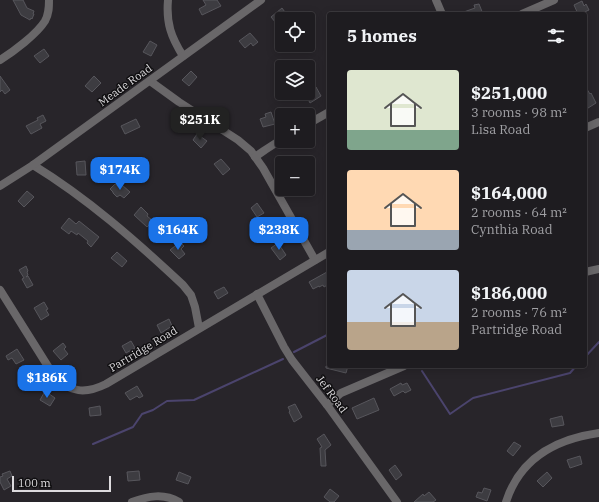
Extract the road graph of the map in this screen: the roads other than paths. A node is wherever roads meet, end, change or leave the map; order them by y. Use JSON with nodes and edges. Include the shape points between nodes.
{"nodes":[{"id":1,"x":49,"y":0,"type":"edge"},
{"id":2,"x":168,"y":0,"type":"edge"},
{"id":3,"x":261,"y":0,"type":"edge"},
{"id":4,"x":436,"y":0,"type":"edge"},
{"id":5,"x":554,"y":0,"type":"edge"},
{"id":6,"x":441,"y":12,"type":"edge"},
{"id":7,"x":527,"y":12,"type":"edge"},
{"id":8,"x":183,"y":56,"type":"junction"},
{"id":9,"x":0,"y":60,"type":"edge"},
{"id":10,"x":150,"y":80,"type":"junction"},
{"id":11,"x":327,"y":113,"type":"edge"},
{"id":12,"x":315,"y":120,"type":"edge"},
{"id":13,"x":599,"y":122,"type":"edge"},
{"id":14,"x":587,"y":127,"type":"edge"},
{"id":15,"x":275,"y":144,"type":"edge"},
{"id":16,"x":255,"y":157,"type":"junction"},
{"id":17,"x":33,"y":165,"type":"junction"},
{"id":18,"x":0,"y":186,"type":"edge"},
{"id":19,"x":327,"y":253,"type":"edge"},
{"id":20,"x":315,"y":260,"type":"junction"},
{"id":21,"x":599,"y":269,"type":"edge"},
{"id":22,"x":587,"y":272,"type":"edge"},
{"id":23,"x":0,"y":290,"type":"edge"},
{"id":24,"x":257,"y":294,"type":"junction"},
{"id":25,"x":199,"y":328,"type":"junction"},
{"id":26,"x":399,"y":368,"type":"edge"},
{"id":27,"x":327,"y":405,"type":"junction"},
{"id":28,"x":599,"y":434,"type":"edge"},
{"id":29,"x":132,"y":502,"type":"edge"},
{"id":30,"x":179,"y":502,"type":"edge"},
{"id":31,"x":397,"y":502,"type":"edge"},
{"id":32,"x":506,"y":502,"type":"edge"}],
"edges":[{"from":1,"to":9,"type":"street","via":[[49,11],[45,21],[24,42]]},
{"from":2,"to":8,"type":"street","via":[[168,25]]},
{"from":3,"to":8,"type":"street","name":"Meade Road"},
{"from":4,"to":6,"type":"street"},
{"from":5,"to":7,"type":"street"},
{"from":8,"to":10,"type":"street","name":"Meade Road"},
{"from":10,"to":16,"type":"street","via":[[241,143]]},
{"from":10,"to":17,"type":"street","name":"Meade Road"},
{"from":11,"to":12,"type":"street"},
{"from":13,"to":14,"type":"street"},
{"from":15,"to":16,"type":"street"},
{"from":16,"to":20,"type":"street"},
{"from":17,"to":18,"type":"street","name":"Meade Road"},
{"from":17,"to":25,"type":"street","via":[[123,230],[183,285],[191,295]]},
{"from":19,"to":20,"type":"street","name":"Partridge Road"},
{"from":20,"to":24,"type":"street","name":"Partridge Road"},
{"from":21,"to":22,"type":"street"},
{"from":23,"to":25,"type":"street","name":"Partridge Road","via":[[54,376],[77,390],[92,390],[102,386]]},
{"from":24,"to":25,"type":"street","name":"Partridge Road"},
{"from":24,"to":27,"type":"street","name":"Jef Road","via":[[292,360]]},
{"from":26,"to":27,"type":"street","via":[[342,393]]},
{"from":27,"to":31,"type":"street","name":"Jef Road"},
{"from":28,"to":32,"type":"street","via":[[564,442],[538,455],[518,477]]},
{"from":29,"to":30,"type":"street","via":[[159,496]]}]}
